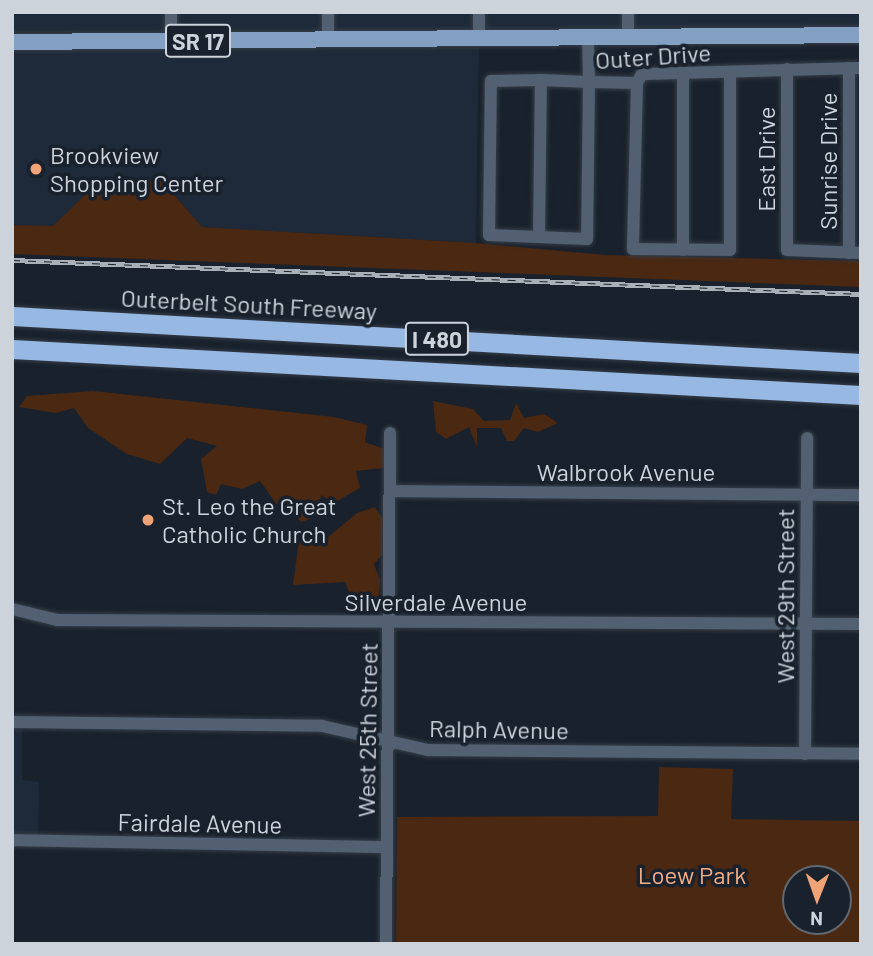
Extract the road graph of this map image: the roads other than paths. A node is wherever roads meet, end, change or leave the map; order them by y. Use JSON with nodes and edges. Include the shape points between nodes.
{"nodes":[{"id":1,"x":172,"y":12,"type":"edge"},
{"id":2,"x":328,"y":12,"type":"edge"},
{"id":3,"x":479,"y":12,"type":"edge"},
{"id":4,"x":628,"y":12,"type":"edge"},
{"id":5,"x":479,"y":35,"type":"junction"},
{"id":6,"x":861,"y":35,"type":"edge"},
{"id":7,"x":588,"y":36,"type":"junction"},
{"id":8,"x":628,"y":36,"type":"junction"},
{"id":9,"x":328,"y":40,"type":"junction"},
{"id":10,"x":12,"y":42,"type":"edge"},
{"id":11,"x":171,"y":42,"type":"junction"},
{"id":12,"x":855,"y":68,"type":"edge"},
{"id":13,"x":787,"y":69,"type":"junction"},
{"id":14,"x":730,"y":72,"type":"junction"},
{"id":15,"x":683,"y":74,"type":"junction"},
{"id":16,"x":541,"y":80,"type":"junction"},
{"id":17,"x":589,"y":82,"type":"junction"},
{"id":18,"x":637,"y":83,"type":"junction"},
{"id":19,"x":539,"y":237,"type":"junction"},
{"id":20,"x":683,"y":250,"type":"junction"},
{"id":21,"x":855,"y":253,"type":"edge"},
{"id":22,"x":12,"y":316,"type":"edge"},
{"id":23,"x":12,"y":349,"type":"edge"},
{"id":24,"x":861,"y":351,"type":"edge"},
{"id":25,"x":705,"y":355,"type":"junction"},
{"id":26,"x":861,"y":363,"type":"edge"},
{"id":27,"x":695,"y":387,"type":"junction"},
{"id":28,"x":861,"y":395,"type":"edge"},
{"id":29,"x":861,"y":407,"type":"edge"},
{"id":30,"x":390,"y":433,"type":"dead end"},
{"id":31,"x":807,"y":438,"type":"dead end"},
{"id":32,"x":390,"y":491,"type":"junction"},
{"id":33,"x":807,"y":494,"type":"junction"},
{"id":34,"x":861,"y":495,"type":"edge"},
{"id":35,"x":12,"y":610,"type":"edge"},
{"id":36,"x":389,"y":623,"type":"junction"},
{"id":37,"x":806,"y":623,"type":"junction"},
{"id":38,"x":861,"y":624,"type":"edge"},
{"id":39,"x":12,"y":722,"type":"edge"},
{"id":40,"x":388,"y":741,"type":"junction"},
{"id":41,"x":805,"y":754,"type":"junction"},
{"id":42,"x":861,"y":754,"type":"edge"},
{"id":43,"x":12,"y":840,"type":"edge"},
{"id":44,"x":386,"y":847,"type":"junction"},
{"id":45,"x":386,"y":944,"type":"edge"}],
"edges":[{"from":1,"to":11,"type":"street"},
{"from":2,"to":9,"type":"street"},
{"from":3,"to":5,"type":"street"},
{"from":4,"to":8,"type":"street"},
{"from":5,"to":7,"type":"main road","number":"SR 17"},
{"from":5,"to":9,"type":"main road","number":"SR 17"},
{"from":6,"to":8,"type":"main road","number":"SR 17"},
{"from":7,"to":8,"type":"main road","number":"SR 17"},
{"from":7,"to":17,"type":"street"},
{"from":9,"to":11,"type":"main road","number":"SR 17"},
{"from":10,"to":11,"type":"main road","number":"SR 17"},
{"from":12,"to":13,"type":"street","name":"Outer Drive"},
{"from":12,"to":21,"type":"street","name":"Sunrise Drive"},
{"from":13,"to":14,"type":"street","name":"Outer Drive"},
{"from":13,"to":21,"type":"street","name":"East Drive","via":[[787,250]]},
{"from":14,"to":15,"type":"street","name":"Outer Drive"},
{"from":14,"to":20,"type":"street","via":[[730,250]]},
{"from":15,"to":18,"type":"street","name":"Outer Drive","via":[[642,74]]},
{"from":15,"to":20,"type":"street"},
{"from":16,"to":17,"type":"street","name":"Outer Drive"},
{"from":16,"to":19,"type":"street"},
{"from":16,"to":19,"type":"street","name":"Outer Drive","via":[[491,81],[489,235]]},
{"from":17,"to":18,"type":"street","name":"Outer Drive"},
{"from":17,"to":19,"type":"street","via":[[587,239]]},
{"from":18,"to":20,"type":"street","via":[[633,248]]},
{"from":22,"to":25,"type":"highway","name":"Outerbelt South Freeway","number":"I 480"},
{"from":23,"to":27,"type":"highway","number":"I 480"},
{"from":24,"to":25,"type":"highway"},
{"from":25,"to":26,"type":"highway","name":"Outerbelt South Freeway","number":"I 480"},
{"from":27,"to":28,"type":"highway","number":"I 480"},
{"from":27,"to":29,"type":"highway","via":[[768,402]]},
{"from":30,"to":32,"type":"street","name":"West 25th Street"},
{"from":31,"to":33,"type":"street","name":"West 29th Street"},
{"from":32,"to":33,"type":"street","name":"Walbrook Avenue"},
{"from":32,"to":36,"type":"street","name":"West 25th Street"},
{"from":33,"to":34,"type":"street","name":"Walbrook Avenue"},
{"from":33,"to":37,"type":"street","name":"West 29th Street"},
{"from":35,"to":36,"type":"street","name":"Silverdale Avenue","via":[[57,620]]},
{"from":36,"to":37,"type":"street","name":"Silverdale Avenue"},
{"from":36,"to":40,"type":"street","name":"West 25th Street"},
{"from":37,"to":38,"type":"street","name":"Silverdale Avenue"},
{"from":37,"to":41,"type":"street","name":"West 29th Street"},
{"from":39,"to":40,"type":"street","name":"Ralph Avenue","via":[[322,726]]},
{"from":40,"to":41,"type":"street","name":"Ralph Avenue","via":[[428,750]]},
{"from":40,"to":44,"type":"street","name":"West 25th Street"},
{"from":41,"to":42,"type":"street","name":"Ralph Avenue"},
{"from":43,"to":44,"type":"street","name":"Fairdale Avenue"},
{"from":44,"to":45,"type":"street","name":"West 25th Street"}]}
